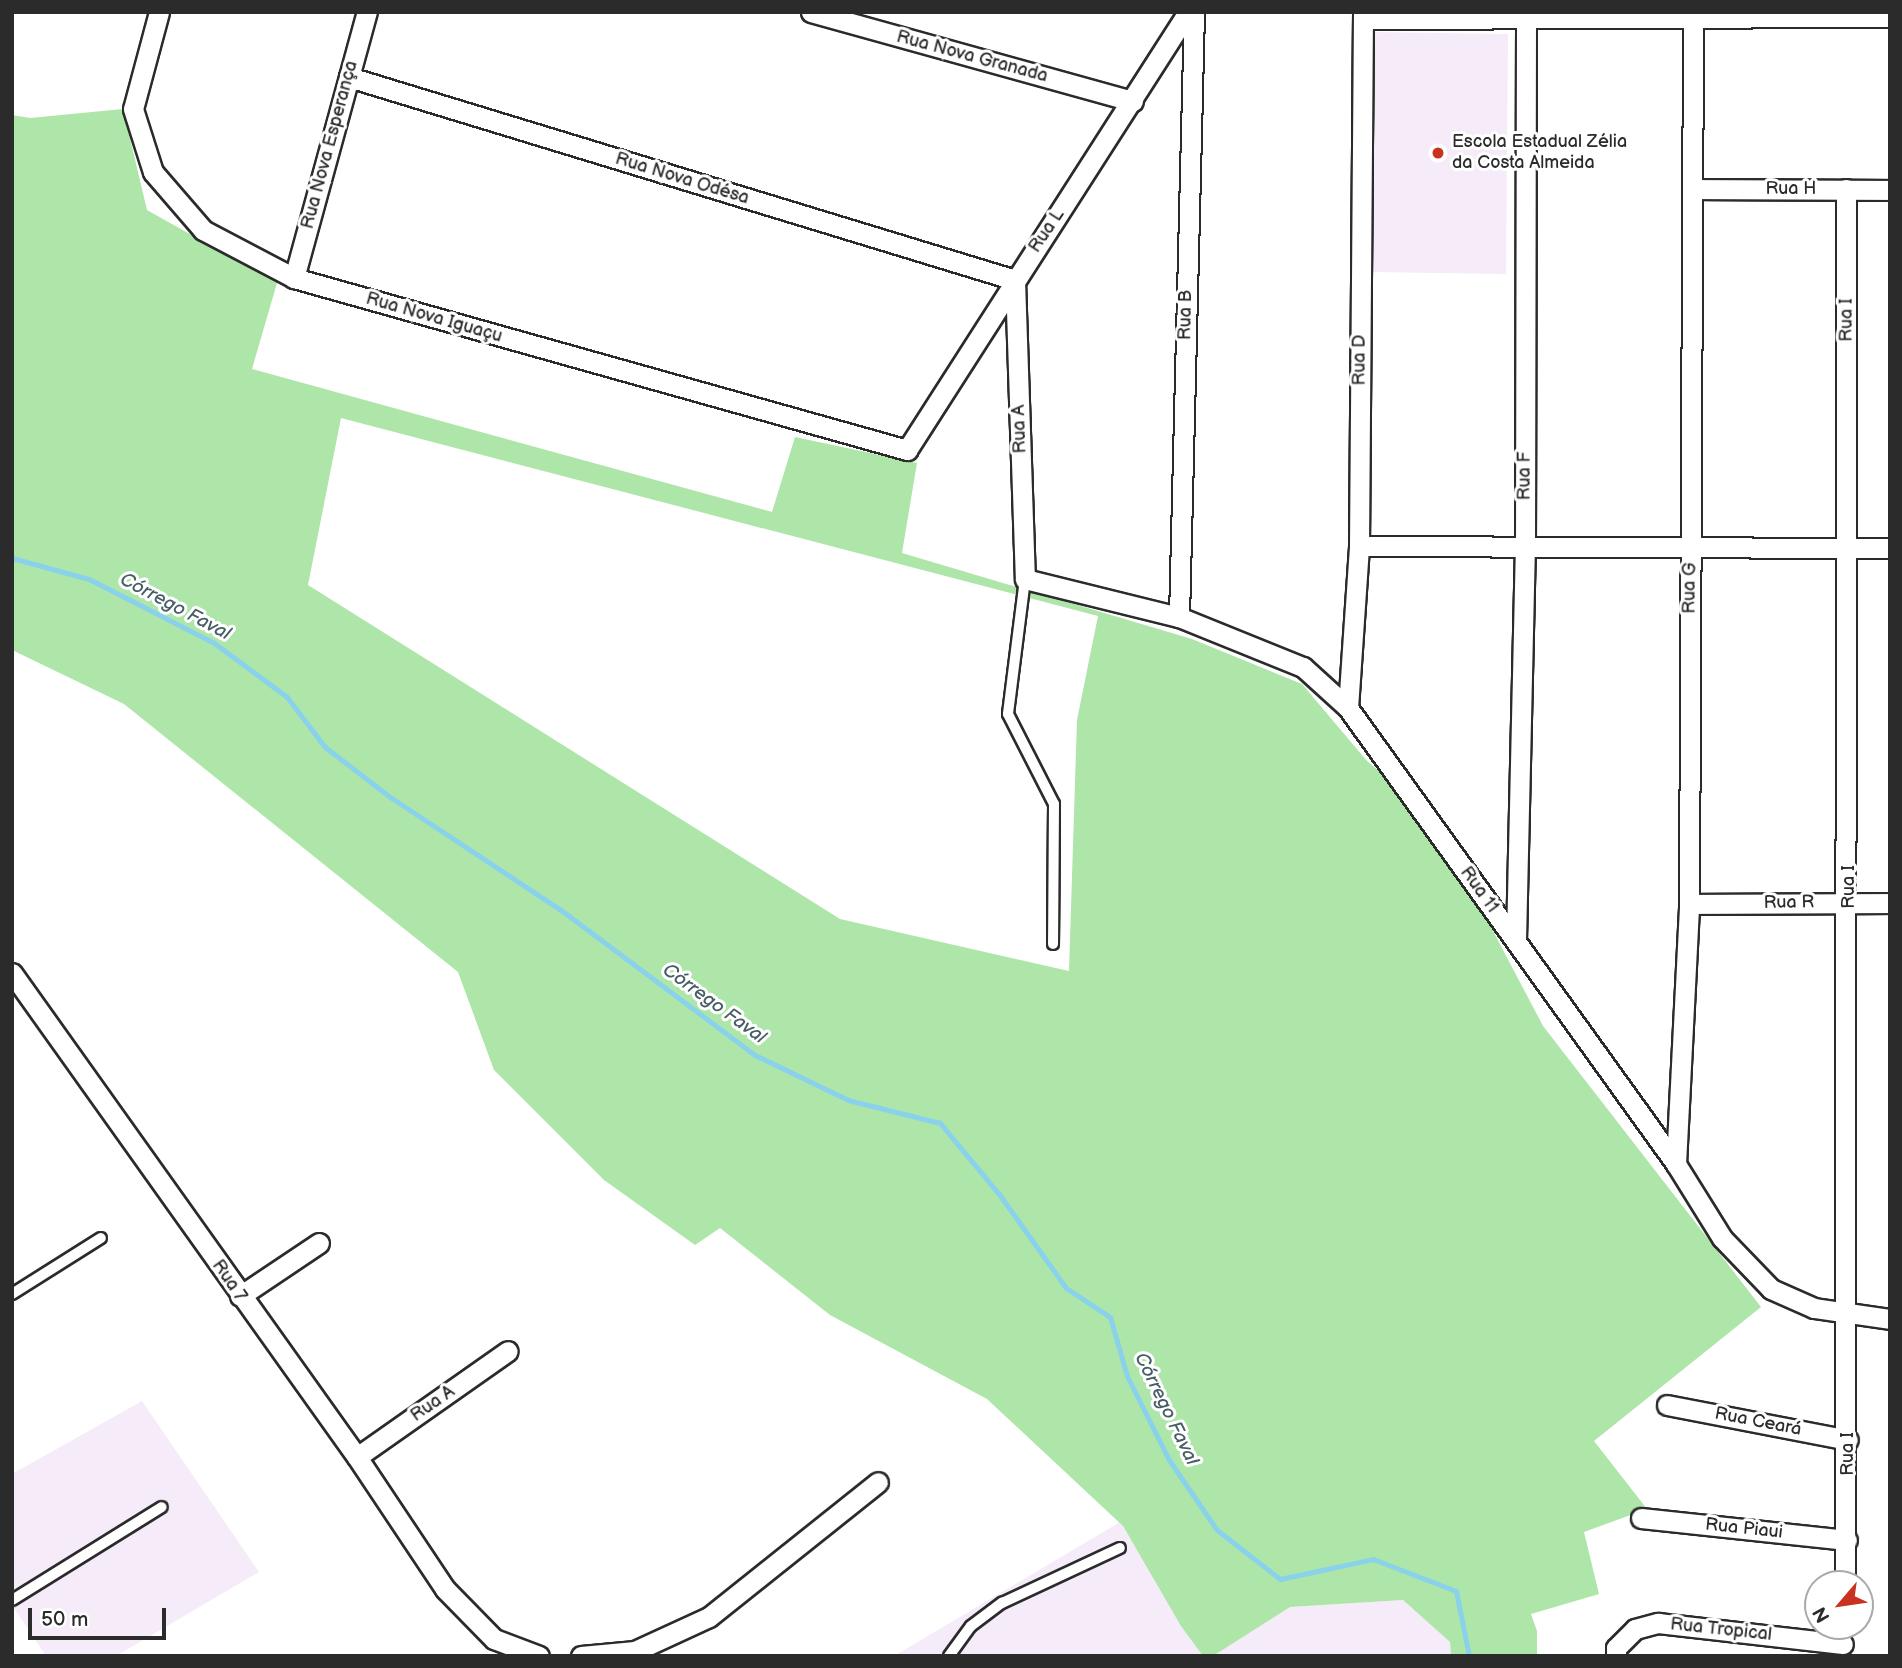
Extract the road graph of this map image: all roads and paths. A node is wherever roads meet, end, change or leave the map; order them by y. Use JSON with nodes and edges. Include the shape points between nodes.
{"nodes":[{"id":1,"x":159,"y":12,"type":"edge"},
{"id":2,"x":367,"y":12,"type":"edge"},
{"id":3,"x":811,"y":12,"type":"edge"},
{"id":4,"x":1188,"y":12,"type":"edge"},
{"id":5,"x":1194,"y":12,"type":"edge"},
{"id":6,"x":1693,"y":14,"type":"edge"},
{"id":7,"x":1363,"y":15,"type":"edge"},
{"id":8,"x":1526,"y":15,"type":"edge"},
{"id":9,"x":1890,"y":17,"type":"edge"},
{"id":10,"x":349,"y":77,"type":"junction"},
{"id":11,"x":1133,"y":102,"type":"junction"},
{"id":12,"x":1692,"y":189,"type":"junction"},
{"id":13,"x":1846,"y":189,"type":"junction"},
{"id":14,"x":1890,"y":190,"type":"edge"},
{"id":15,"x":294,"y":278,"type":"junction"},
{"id":16,"x":1015,"y":280,"type":"junction"},
{"id":17,"x":907,"y":450,"type":"joint"},
{"id":18,"x":1359,"y":546,"type":"junction"},
{"id":19,"x":1525,"y":547,"type":"junction"},
{"id":20,"x":1849,"y":547,"type":"junction"},
{"id":21,"x":1690,"y":548,"type":"junction"},
{"id":22,"x":1890,"y":548,"type":"edge"},
{"id":23,"x":1025,"y":579,"type":"junction"},
{"id":24,"x":1179,"y":617,"type":"junction"},
{"id":25,"x":1348,"y":708,"type":"junction"},
{"id":26,"x":1849,"y":902,"type":"junction"},
{"id":27,"x":1890,"y":903,"type":"edge"},
{"id":28,"x":1689,"y":904,"type":"junction"},
{"id":29,"x":1516,"y":940,"type":"junction"},
{"id":30,"x":1053,"y":944,"type":"dead end"},
{"id":31,"x":12,"y":973,"type":"edge"},
{"id":32,"x":1676,"y":1164,"type":"junction"},
{"id":33,"x":101,"y":1238,"type":"dead end"},
{"id":34,"x":320,"y":1243,"type":"dead end"},
{"id":35,"x":12,"y":1294,"type":"edge"},
{"id":36,"x":240,"y":1296,"type":"junction"},
{"id":37,"x":1849,"y":1316,"type":"junction"},
{"id":38,"x":1890,"y":1319,"type":"edge"},
{"id":39,"x":508,"y":1351,"type":"dead end"},
{"id":40,"x":1667,"y":1405,"type":"dead end"},
{"id":41,"x":1848,"y":1440,"type":"junction"},
{"id":42,"x":358,"y":1457,"type":"junction"},
{"id":43,"x":878,"y":1482,"type":"dead end"},
{"id":44,"x":162,"y":1507,"type":"dead end"},
{"id":45,"x":1641,"y":1518,"type":"dead end"},
{"id":46,"x":1847,"y":1540,"type":"junction"},
{"id":47,"x":1119,"y":1548,"type":"dead end"},
{"id":48,"x":1846,"y":1570,"type":"edge"},
{"id":49,"x":12,"y":1600,"type":"edge"},
{"id":50,"x":1843,"y":1642,"type":"edge"},
{"id":51,"x":539,"y":1656,"type":"edge"},
{"id":52,"x":581,"y":1656,"type":"edge"},
{"id":53,"x":949,"y":1656,"type":"edge"},
{"id":54,"x":1616,"y":1656,"type":"edge"}],
"edges":[{"from":1,"to":15,"type":"street","name":"Rua Nova Iguaçu","via":[[133,109],[153,172],[203,229]]},
{"from":2,"to":10,"type":"street","name":"Rua Nova Esperança"},
{"from":3,"to":11,"type":"street","name":"Rua Nova Granada"},
{"from":4,"to":11,"type":"street","name":"Rua L"},
{"from":5,"to":24,"type":"street","name":"Rua B"},
{"from":6,"to":8,"type":"street"},
{"from":6,"to":9,"type":"street"},
{"from":6,"to":12,"type":"street","name":"Rua G"},
{"from":7,"to":8,"type":"street"},
{"from":7,"to":18,"type":"street","name":"Rua D"},
{"from":8,"to":19,"type":"street","name":"Rua F"},
{"from":10,"to":15,"type":"street","name":"Rua Nova Esperança"},
{"from":10,"to":16,"type":"street","name":"Rua Nova Odésa"},
{"from":11,"to":16,"type":"street","name":"Rua L"},
{"from":12,"to":13,"type":"street","name":"Rua H"},
{"from":12,"to":21,"type":"street","name":"Rua G"},
{"from":13,"to":14,"type":"street","name":"Rua H"},
{"from":13,"to":20,"type":"street","name":"Rua I"},
{"from":15,"to":17,"type":"street","name":"Rua Nova Iguaçu"},
{"from":16,"to":17,"type":"street","name":"Rua L"},
{"from":16,"to":23,"type":"street","name":"Rua A"},
{"from":18,"to":19,"type":"street"},
{"from":18,"to":25,"type":"street","name":"Rua D"},
{"from":19,"to":21,"type":"street"},
{"from":19,"to":29,"type":"street","name":"Rua F"},
{"from":20,"to":21,"type":"street"},
{"from":20,"to":22,"type":"street"},
{"from":20,"to":26,"type":"street","name":"Rua I"},
{"from":21,"to":28,"type":"street","name":"Rua G"},
{"from":23,"to":24,"type":"street","name":"Rua 11"},
{"from":23,"to":30,"type":"lane","via":[[1008,714],[1054,804]]},
{"from":24,"to":25,"type":"street","name":"Rua 11","via":[[1303,667]]},
{"from":25,"to":29,"type":"street","name":"Rua 11"},
{"from":26,"to":27,"type":"street","name":"Rua R"},
{"from":26,"to":28,"type":"street","name":"Rua R"},
{"from":26,"to":37,"type":"street","name":"Rua I"},
{"from":28,"to":32,"type":"street","name":"Rua G"},
{"from":29,"to":32,"type":"street","name":"Rua 11"},
{"from":31,"to":36,"type":"street","name":"Rua 7"},
{"from":32,"to":37,"type":"street","name":"Rua 11","via":[[1722,1237],[1771,1289],[1814,1308]]},
{"from":33,"to":35,"type":"lane"},
{"from":34,"to":36,"type":"street"},
{"from":36,"to":42,"type":"street","name":"Rua 7"},
{"from":37,"to":38,"type":"street","name":"Rua 11"},
{"from":37,"to":41,"type":"street","name":"Rua I"},
{"from":39,"to":42,"type":"street","name":"Rua A"},
{"from":40,"to":41,"type":"street","name":"Rua Ceará"},
{"from":41,"to":46,"type":"street","name":"Rua I"},
{"from":42,"to":51,"type":"street","name":"Rua 7","via":[[445,1590],[494,1639]]},
{"from":43,"to":52,"type":"street","via":[[709,1617],[635,1651]]},
{"from":44,"to":49,"type":"lane"},
{"from":45,"to":46,"type":"street","name":"Rua Piaui"},
{"from":46,"to":48,"type":"street","name":"Rua I"},
{"from":47,"to":53,"type":"lane","via":[[1002,1603],[971,1626]]},
{"from":50,"to":54,"type":"street","name":"Rua Tropical","via":[[1658,1623],[1635,1629],[1616,1648]]}]}
